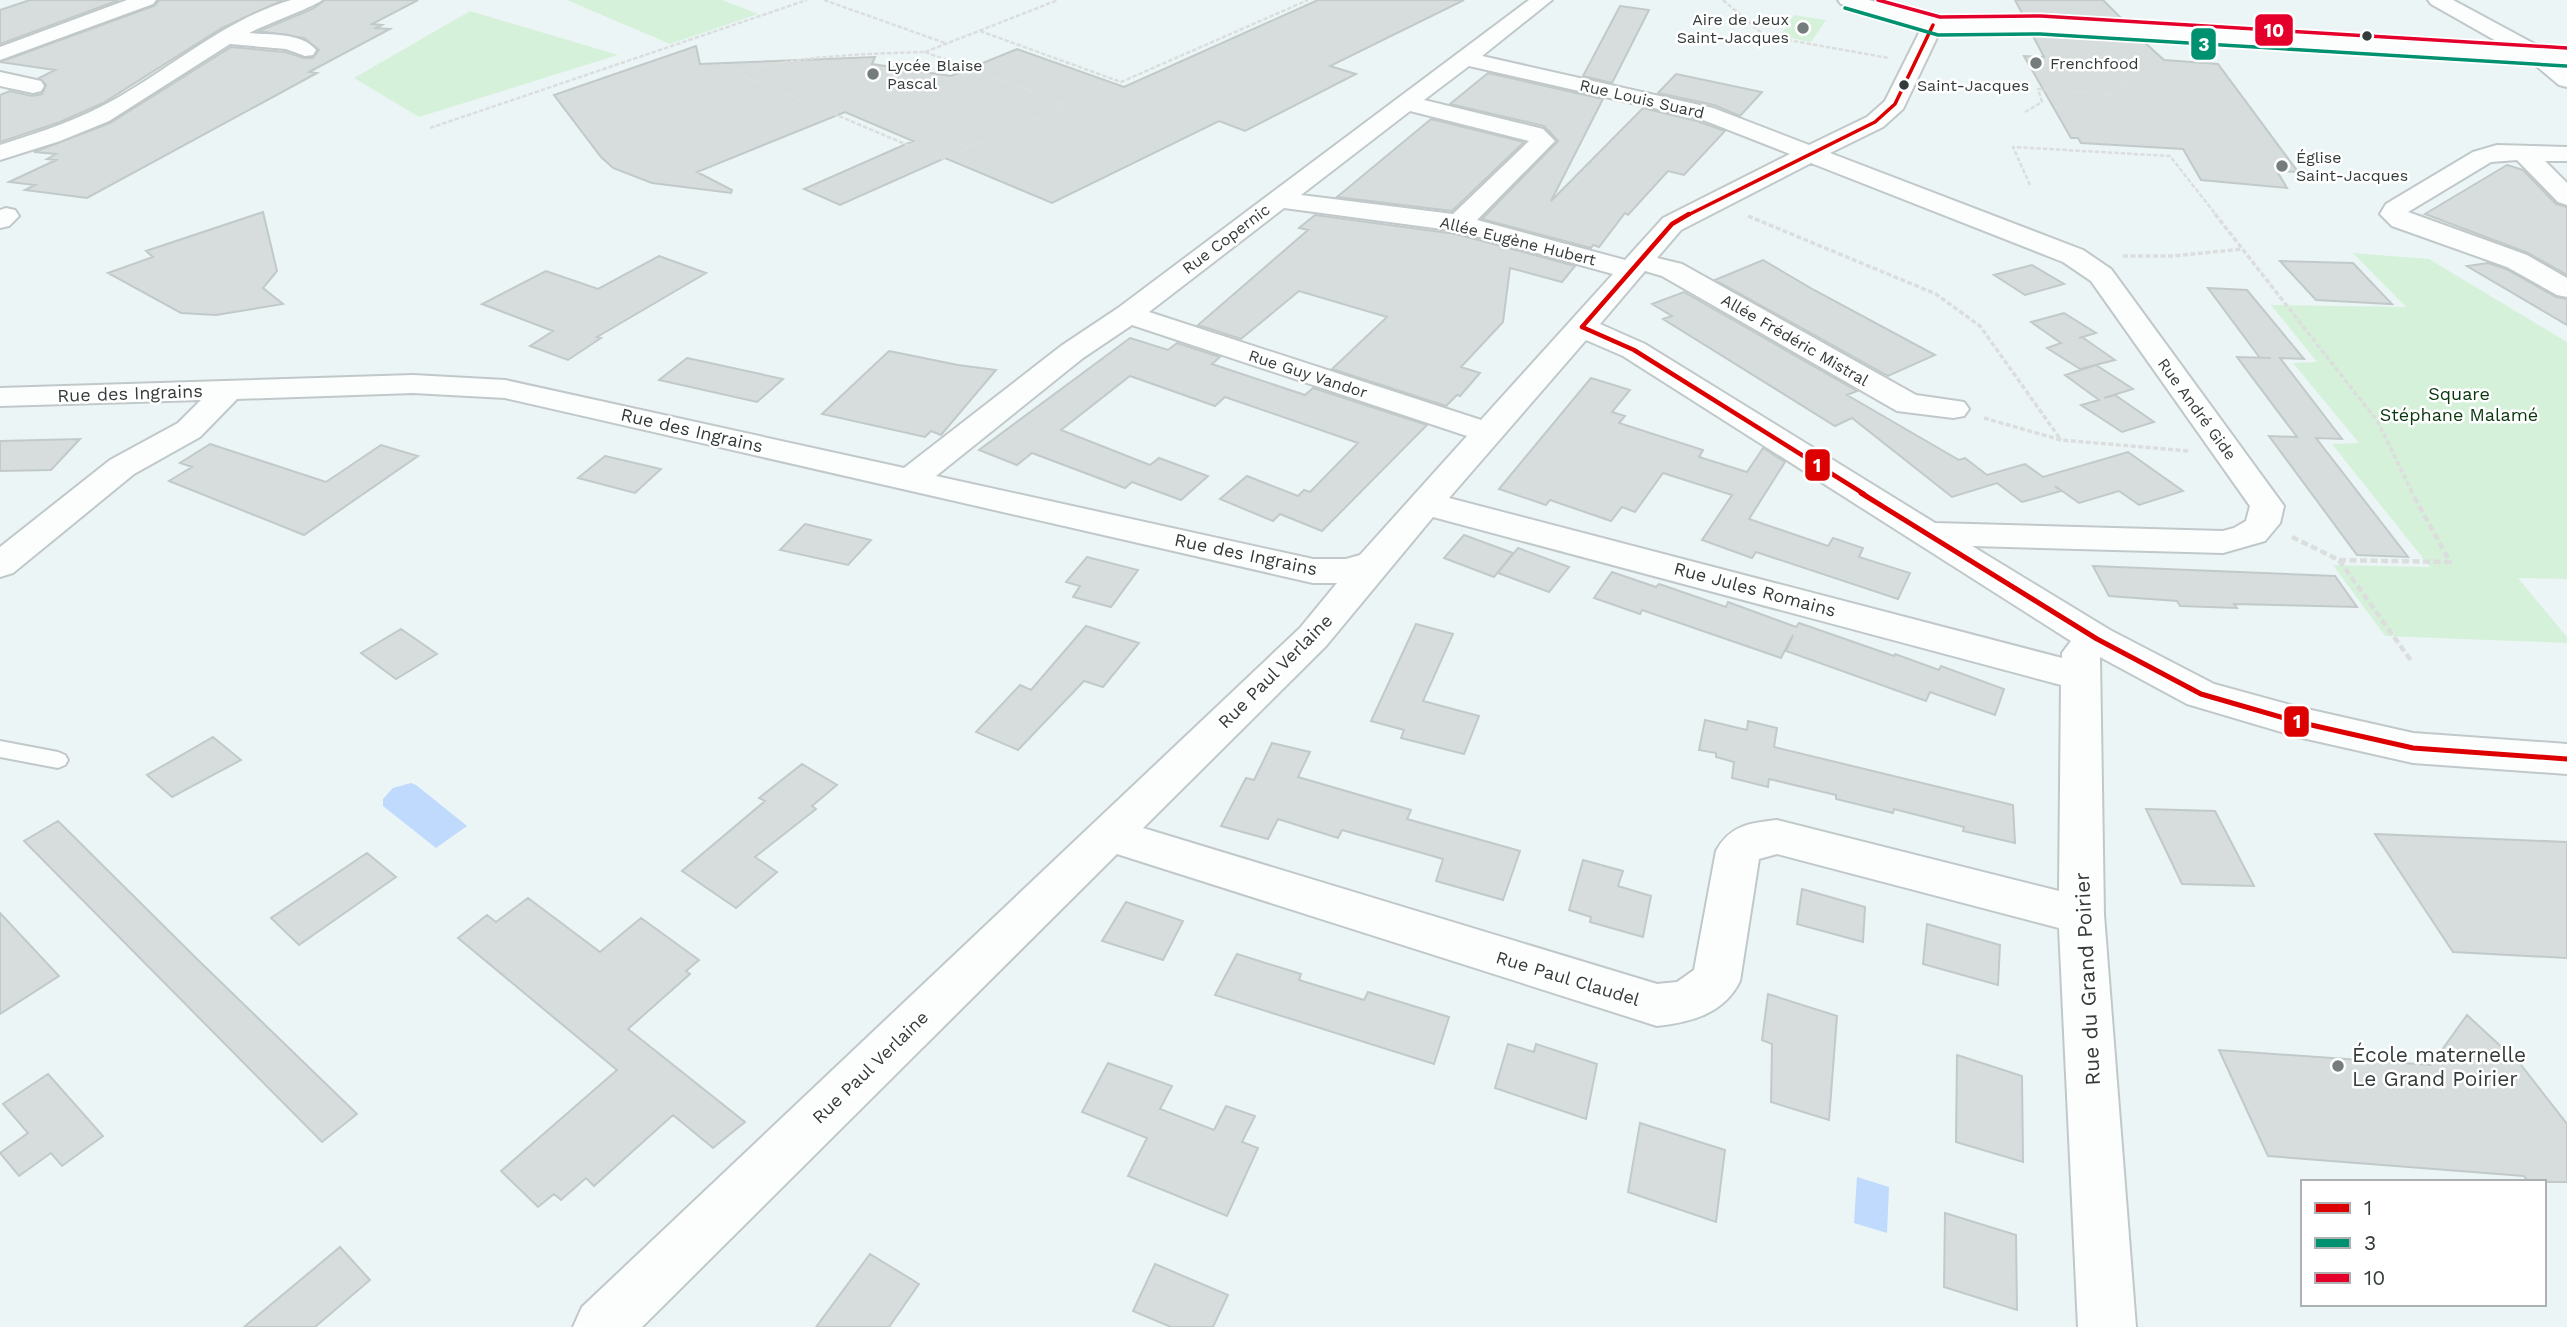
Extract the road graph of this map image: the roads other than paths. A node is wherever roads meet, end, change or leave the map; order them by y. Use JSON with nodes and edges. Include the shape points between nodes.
{"nodes":[{"id":1,"x":146,"y":0,"type":"edge"},
{"id":2,"x":312,"y":0,"type":"edge"},
{"id":3,"x":1542,"y":0,"type":"edge"},
{"id":4,"x":1848,"y":0,"type":"edge"},
{"id":5,"x":2438,"y":0,"type":"edge"},
{"id":6,"x":1901,"y":6,"type":"edge"},
{"id":7,"x":1938,"y":9,"type":"edge"},
{"id":8,"x":227,"y":37,"type":"junction"},
{"id":9,"x":2567,"y":49,"type":"edge"},
{"id":10,"x":305,"y":50,"type":"dead end"},
{"id":11,"x":2528,"y":50,"type":"junction"},
{"id":12,"x":0,"y":54,"type":"edge"},
{"id":13,"x":2567,"y":57,"type":"edge"},
{"id":14,"x":1466,"y":59,"type":"junction"},
{"id":15,"x":0,"y":79,"type":"edge"},
{"id":16,"x":2567,"y":80,"type":"edge"},
{"id":17,"x":33,"y":86,"type":"dead end"},
{"id":18,"x":1406,"y":103,"type":"junction"},
{"id":19,"x":2523,"y":152,"type":"junction"},
{"id":20,"x":0,"y":153,"type":"edge"},
{"id":21,"x":1813,"y":154,"type":"junction"},
{"id":22,"x":2567,"y":154,"type":"edge"},
{"id":23,"x":2567,"y":197,"type":"edge"},
{"id":24,"x":1278,"y":200,"type":"junction"},
{"id":25,"x":1460,"y":223,"type":"junction"},
{"id":26,"x":1635,"y":265,"type":"junction"},
{"id":27,"x":2567,"y":289,"type":"edge"},
{"id":28,"x":1128,"y":314,"type":"junction"},
{"id":29,"x":1582,"y":327,"type":"junction"},
{"id":30,"x":228,"y":390,"type":"junction"},
{"id":31,"x":0,"y":397,"type":"edge"},
{"id":32,"x":1953,"y":409,"type":"road end"},
{"id":33,"x":1488,"y":433,"type":"junction"},
{"id":34,"x":911,"y":479,"type":"junction"},
{"id":35,"x":1426,"y":505,"type":"junction"},
{"id":36,"x":1928,"y":534,"type":"junction"},
{"id":37,"x":1373,"y":563,"type":"junction"},
{"id":38,"x":0,"y":565,"type":"edge"},
{"id":39,"x":2090,"y":658,"type":"junction"},
{"id":40,"x":0,"y":748,"type":"edge"},
{"id":41,"x":2567,"y":759,"type":"edge"},
{"id":42,"x":58,"y":760,"type":"dead end"},
{"id":43,"x":1109,"y":835,"type":"junction"},
{"id":44,"x":2081,"y":915,"type":"junction"},
{"id":45,"x":602,"y":1327,"type":"edge"},
{"id":46,"x":2107,"y":1327,"type":"edge"}],
"edges":[{"from":1,"to":12,"type":"street"},
{"from":2,"to":8,"type":"street"},
{"from":3,"to":14,"type":"street","name":"Rue Copernic"},
{"from":4,"to":6,"type":"street"},
{"from":5,"to":11,"type":"street"},
{"from":6,"to":7,"type":"street"},
{"from":7,"to":11,"type":"street","via":[[1962,17],[2039,24]]},
{"from":7,"to":21,"type":"street","name":"Rue Paul Verlaine","via":[[1895,104],[1868,126]]},
{"from":8,"to":10,"type":"street","via":[[291,43]]},
{"from":8,"to":20,"type":"street","via":[[102,116]]},
{"from":9,"to":11,"type":"street"},
{"from":11,"to":13,"type":"street"},
{"from":11,"to":16,"type":"street"},
{"from":14,"to":18,"type":"street","name":"Rue Copernic"},
{"from":14,"to":21,"type":"street","name":"Rue Louis Suard","via":[[1704,113]]},
{"from":15,"to":17,"type":"street"},
{"from":18,"to":24,"type":"street","name":"Rue Copernic"},
{"from":18,"to":25,"type":"street","via":[[1535,134],[1544,141]]},
{"from":19,"to":22,"type":"street"},
{"from":19,"to":23,"type":"street"},
{"from":19,"to":27,"type":"street","via":[[2482,157],[2393,214],[2516,261]]},
{"from":21,"to":26,"type":"street","name":"Rue Paul Verlaine","via":[[1672,224]]},
{"from":21,"to":36,"type":"street","name":"Rue André Gide","via":[[2073,256],[2101,275],[2267,506],[2259,530],[2247,538],[2222,542]]},
{"from":24,"to":25,"type":"street","name":"Allée Eugène Hubert"},
{"from":24,"to":28,"type":"street","name":"Rue Copernic"},
{"from":25,"to":26,"type":"street","name":"Allée Eugène Hubert"},
{"from":26,"to":29,"type":"street","name":"Rue Paul Verlaine"},
{"from":26,"to":32,"type":"street","name":"Allée Frédéric Mistral","via":[[1672,270],[1908,404]]},
{"from":28,"to":33,"type":"street","name":"Rue Guy Vandor"},
{"from":28,"to":34,"type":"street","name":"Rue Copernic","via":[[1072,352]]},
{"from":29,"to":33,"type":"street","name":"Rue Paul Verlaine"},
{"from":29,"to":36,"type":"street","via":[[1634,350]]},
{"from":30,"to":31,"type":"street","name":"Rue des Ingrains"},
{"from":30,"to":34,"type":"street","name":"Rue des Ingrains","via":[[413,384],[505,388]]},
{"from":30,"to":38,"type":"street","via":[[189,429],[122,467]]},
{"from":33,"to":35,"type":"street","name":"Rue Paul Verlaine"},
{"from":34,"to":37,"type":"street","name":"Rue des Ingrains","via":[[1313,570],[1348,571]]},
{"from":35,"to":37,"type":"street","name":"Rue Paul Verlaine"},
{"from":35,"to":39,"type":"street","name":"Rue Jules Romains"},
{"from":36,"to":39,"type":"street"},
{"from":37,"to":43,"type":"street","name":"Rue Paul Verlaine","via":[[1313,637]]},
{"from":39,"to":41,"type":"street","via":[[2298,722],[2413,748]]},
{"from":39,"to":44,"type":"street","name":"Rue du Grand Poirier"},
{"from":40,"to":42,"type":"lane"},
{"from":43,"to":44,"type":"street","name":"Rue Paul Claudel","via":[[1657,1005],[1686,1002],[1716,981],[1738,851],[1751,840],[1777,837]]},
{"from":43,"to":45,"type":"street","name":"Rue Paul Verlaine"},
{"from":44,"to":46,"type":"street","name":"Rue du Grand Poirier"}]}
